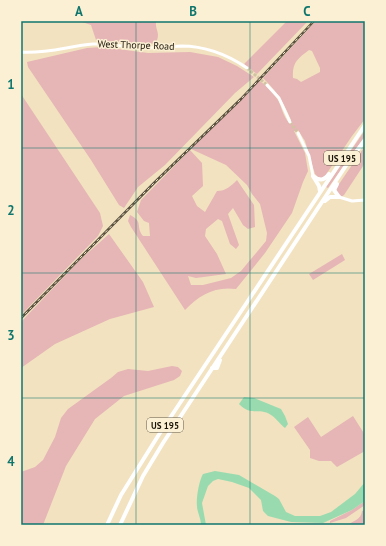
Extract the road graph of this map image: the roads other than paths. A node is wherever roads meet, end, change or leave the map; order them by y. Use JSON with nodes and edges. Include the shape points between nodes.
{"nodes":[{"id":1,"x":21,"y":52,"type":"edge"},
{"id":2,"x":247,"y":68,"type":"tunnel mouth"},
{"id":3,"x":267,"y":85,"type":"tunnel mouth"},
{"id":4,"x":290,"y":122,"type":"tunnel mouth"},
{"id":5,"x":365,"y":125,"type":"edge"},
{"id":6,"x":298,"y":132,"type":"tunnel mouth"},
{"id":7,"x":365,"y":140,"type":"edge"},
{"id":8,"x":313,"y":176,"type":"junction"},
{"id":9,"x":320,"y":191,"type":"junction"},
{"id":10,"x":339,"y":197,"type":"junction"},
{"id":11,"x":365,"y":200,"type":"edge"},
{"id":12,"x":318,"y":209,"type":"junction"},
{"id":13,"x":230,"y":329,"type":"junction"},
{"id":14,"x":212,"y":368,"type":"junction"},
{"id":15,"x":107,"y":525,"type":"edge"},
{"id":16,"x":120,"y":525,"type":"edge"}],
"edges":[{"from":1,"to":2,"type":"street","name":"West Thorpe Road","via":[[48,52],[93,44],[150,48],[183,46],[215,52],[234,59]]},
{"from":3,"to":4,"type":"street","via":[[279,98]]},
{"from":5,"to":8,"type":"highway","via":[[324,179]]},
{"from":5,"to":9,"type":"highway","number":"US 195"},
{"from":6,"to":8,"type":"street","via":[[309,156]]},
{"from":7,"to":10,"type":"highway","via":[[336,186],[335,192]]},
{"from":7,"to":12,"type":"highway","number":"US 195"},
{"from":8,"to":9,"type":"highway"},
{"from":9,"to":13,"type":"highway","number":"US 195"},
{"from":10,"to":11,"type":"street","via":[[352,201]]},
{"from":10,"to":12,"type":"highway","via":[[330,197]]},
{"from":12,"to":14,"type":"highway","number":"US 195","via":[[217,368]]},
{"from":13,"to":14,"type":"highway","via":[[209,363]]},
{"from":13,"to":15,"type":"highway","number":"US 195","via":[[136,469]]},
{"from":14,"to":16,"type":"highway","number":"US 195","via":[[143,476]]}]}
